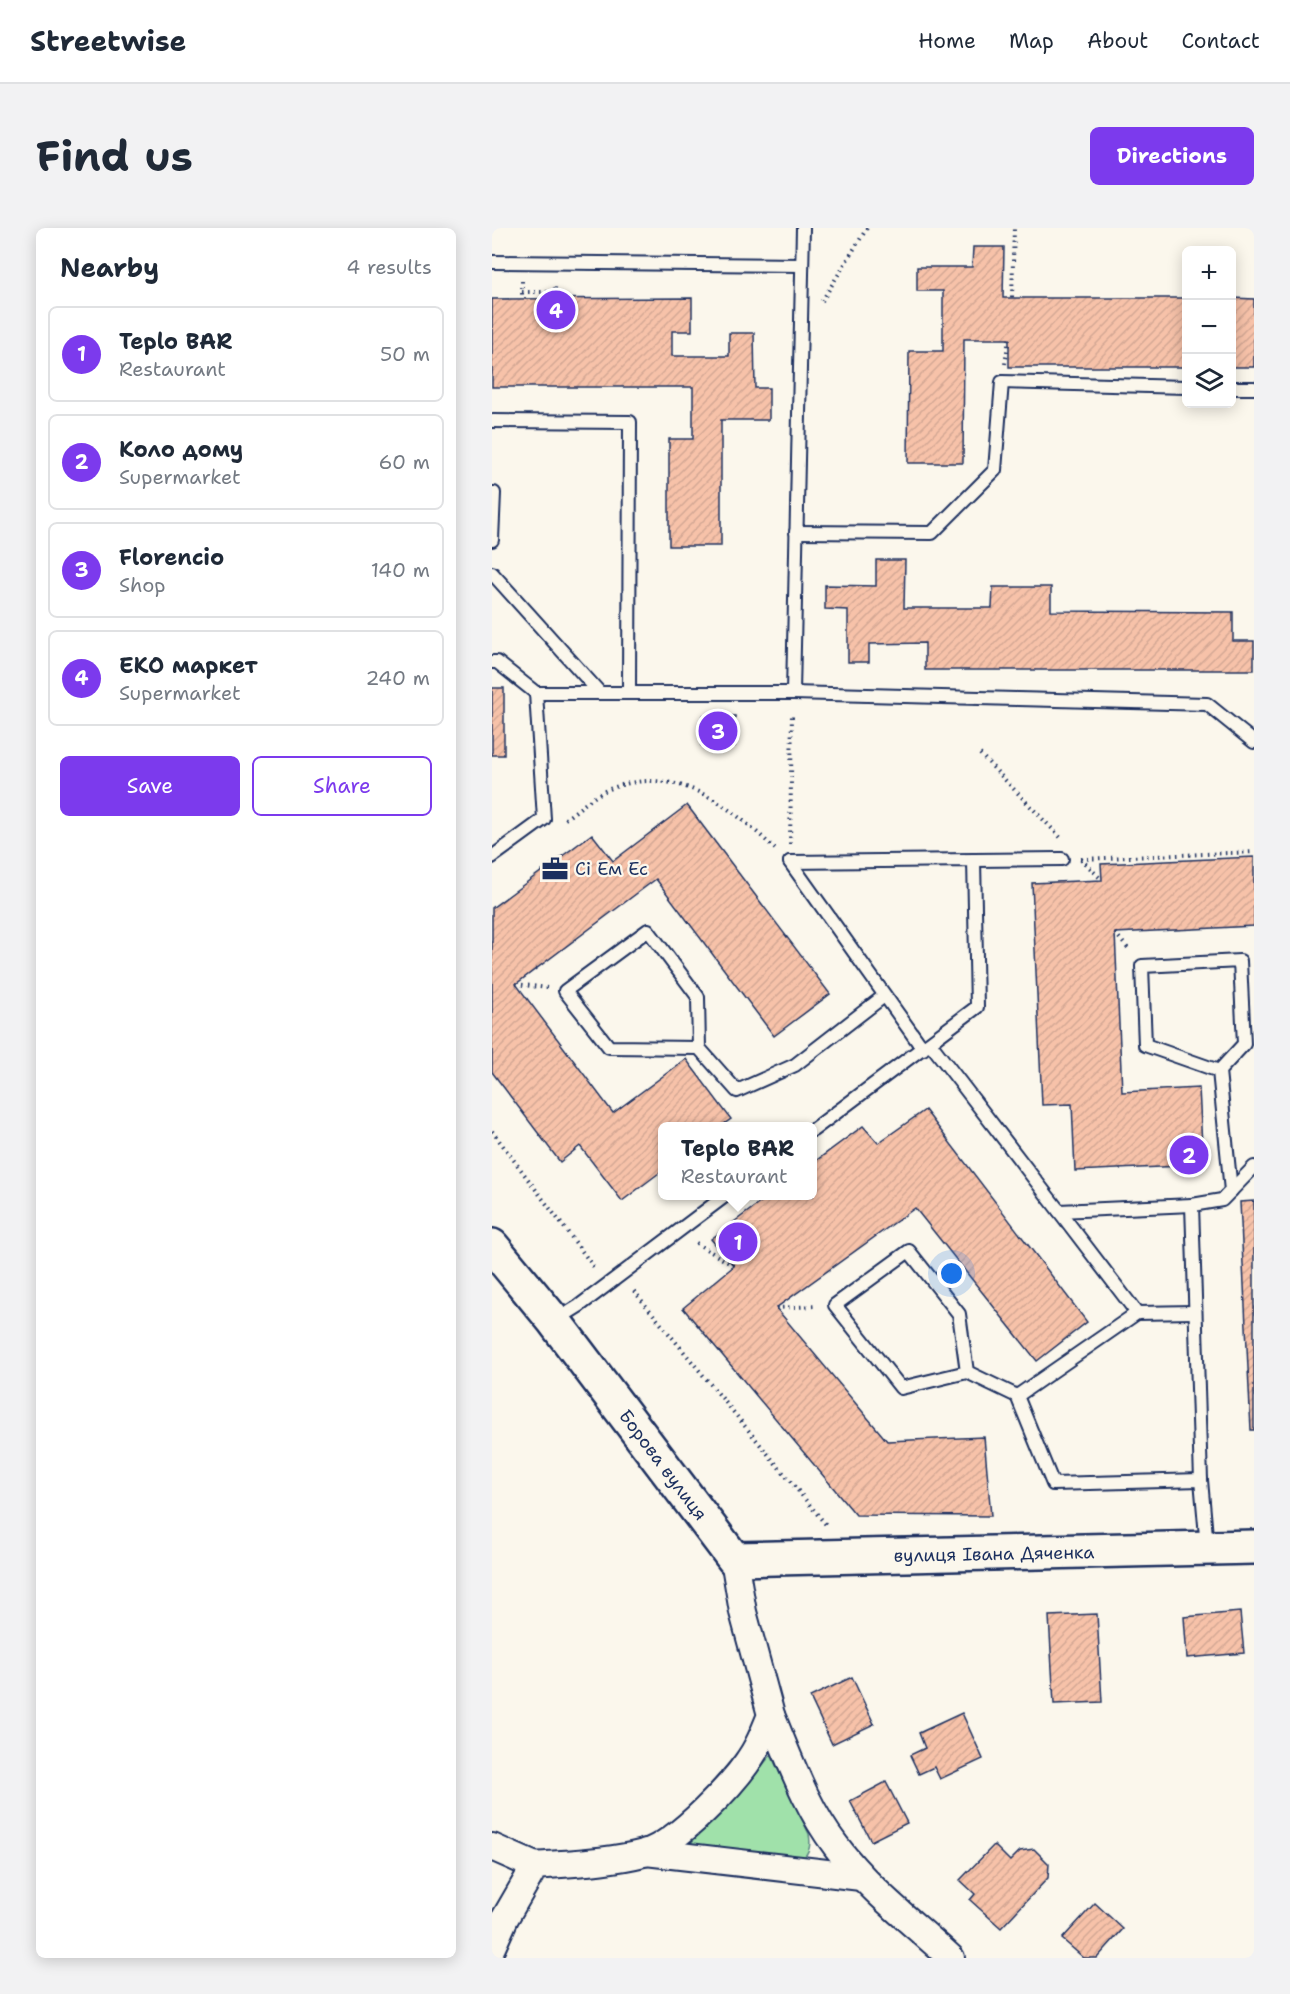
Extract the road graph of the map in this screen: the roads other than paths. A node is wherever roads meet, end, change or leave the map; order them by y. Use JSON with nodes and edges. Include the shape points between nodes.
{"nodes":[{"id":1,"x":803,"y":228,"type":"edge"},
{"id":2,"x":492,"y":262,"type":"edge"},
{"id":3,"x":802,"y":265,"type":"junction"},
{"id":4,"x":1182,"y":387,"type":"edge"},
{"id":5,"x":1236,"y":388,"type":"edge"},
{"id":6,"x":1254,"y":388,"type":"edge"},
{"id":7,"x":492,"y":421,"type":"edge"},
{"id":8,"x":492,"y":493,"type":"edge"},
{"id":9,"x":796,"y":532,"type":"junction"},
{"id":10,"x":492,"y":540,"type":"edge"},
{"id":11,"x":492,"y":573,"type":"edge"},
{"id":12,"x":492,"y":662,"type":"edge"},
{"id":13,"x":536,"y":693,"type":"junction"},
{"id":14,"x":600,"y":693,"type":"junction"},
{"id":15,"x":629,"y":693,"type":"junction"},
{"id":16,"x":793,"y":693,"type":"junction"},
{"id":17,"x":1254,"y":742,"type":"edge"},
{"id":18,"x":492,"y":857,"type":"edge"},
{"id":19,"x":1062,"y":859,"type":"road end"},
{"id":20,"x":974,"y":860,"type":"junction"},
{"id":21,"x":884,"y":996,"type":"junction"},
{"id":22,"x":927,"y":1046,"type":"junction"},
{"id":23,"x":699,"y":1048,"type":"junction"},
{"id":24,"x":1219,"y":1071,"type":"junction"},
{"id":25,"x":817,"y":1127,"type":"edge"},
{"id":26,"x":1254,"y":1167,"type":"edge"},
{"id":27,"x":1231,"y":1191,"type":"junction"},
{"id":28,"x":720,"y":1200,"type":"edge"},
{"id":29,"x":1192,"y":1205,"type":"junction"},
{"id":30,"x":1059,"y":1211,"type":"junction"},
{"id":31,"x":492,"y":1245,"type":"edge"},
{"id":32,"x":1194,"y":1312,"type":"junction"},
{"id":33,"x":1137,"y":1313,"type":"junction"},
{"id":34,"x":554,"y":1321,"type":"junction"},
{"id":35,"x":967,"y":1372,"type":"junction"},
{"id":36,"x":1017,"y":1396,"type":"junction"},
{"id":37,"x":1201,"y":1480,"type":"junction"},
{"id":38,"x":1254,"y":1547,"type":"edge"},
{"id":39,"x":1207,"y":1549,"type":"junction"},
{"id":40,"x":734,"y":1559,"type":"junction"},
{"id":41,"x":771,"y":1715,"type":"junction"},
{"id":42,"x":492,"y":1847,"type":"edge"},
{"id":43,"x":646,"y":1852,"type":"junction"},
{"id":44,"x":535,"y":1866,"type":"junction"},
{"id":45,"x":861,"y":1877,"type":"junction"},
{"id":46,"x":492,"y":1947,"type":"edge"},
{"id":47,"x":951,"y":1958,"type":"edge"}],
"edges":[{"from":1,"to":3,"type":"lane"},
{"from":2,"to":3,"type":"lane"},
{"from":3,"to":9,"type":"lane"},
{"from":4,"to":9,"type":"lane","via":[[1002,382],[995,470],[932,533]]},
{"from":5,"to":6,"type":"lane"},
{"from":7,"to":15,"type":"lane","via":[[630,422]]},
{"from":8,"to":10,"type":"lane"},
{"from":9,"to":16,"type":"lane"},
{"from":11,"to":14,"type":"lane"},
{"from":12,"to":13,"type":"lane"},
{"from":13,"to":14,"type":"lane"},
{"from":13,"to":18,"type":"lane","via":[[544,819]]},
{"from":14,"to":15,"type":"lane"},
{"from":15,"to":16,"type":"lane"},
{"from":16,"to":17,"type":"lane","via":[[1207,704]]},
{"from":19,"to":20,"type":"lane"},
{"from":20,"to":21,"type":"lane","via":[[790,862]]},
{"from":20,"to":22,"type":"lane","via":[[977,1007]]},
{"from":21,"to":22,"type":"lane"},
{"from":21,"to":23,"type":"lane","via":[[795,1065],[737,1091]]},
{"from":22,"to":25,"type":"lane"},
{"from":22,"to":30,"type":"lane"},
{"from":23,"to":23,"type":"lane","via":[[609,1047],[565,991],[648,930],[698,998]]},
{"from":24,"to":24,"type":"lane","via":[[1145,1045],[1142,966],[1240,961],[1244,1044]]},
{"from":24,"to":27,"type":"lane"},
{"from":26,"to":27,"type":"lane"},
{"from":27,"to":29,"type":"lane","via":[[1222,1200]]},
{"from":28,"to":34,"type":"lane"},
{"from":29,"to":30,"type":"lane"},
{"from":29,"to":32,"type":"lane"},
{"from":30,"to":33,"type":"lane"},
{"from":31,"to":34,"type":"street","name":"Борова вулиця"},
{"from":32,"to":33,"type":"lane"},
{"from":32,"to":37,"type":"lane"},
{"from":33,"to":36,"type":"lane"},
{"from":34,"to":40,"type":"street","name":"Борова вулиця"},
{"from":35,"to":35,"type":"lane","via":[[959,1314],[909,1251],[835,1305],[901,1388]]},
{"from":35,"to":36,"type":"lane"},
{"from":36,"to":37,"type":"lane","via":[[1053,1484]]},
{"from":37,"to":39,"type":"lane"},
{"from":38,"to":39,"type":"street","name":"вулиця Івана Дяченка"},
{"from":39,"to":40,"type":"street","name":"вулиця Івана Дяченка"},
{"from":40,"to":41,"type":"street","name":"Борова вулиця","via":[[743,1612]]},
{"from":41,"to":43,"type":"street","via":[[754,1753],[714,1802],[676,1835]]},
{"from":41,"to":45,"type":"street","name":"Борова вулиця","via":[[808,1803],[835,1846]]},
{"from":42,"to":44,"type":"street"},
{"from":43,"to":44,"type":"street"},
{"from":43,"to":45,"type":"street"},
{"from":44,"to":46,"type":"street"},
{"from":45,"to":47,"type":"street","name":"Борова вулиця"}]}
